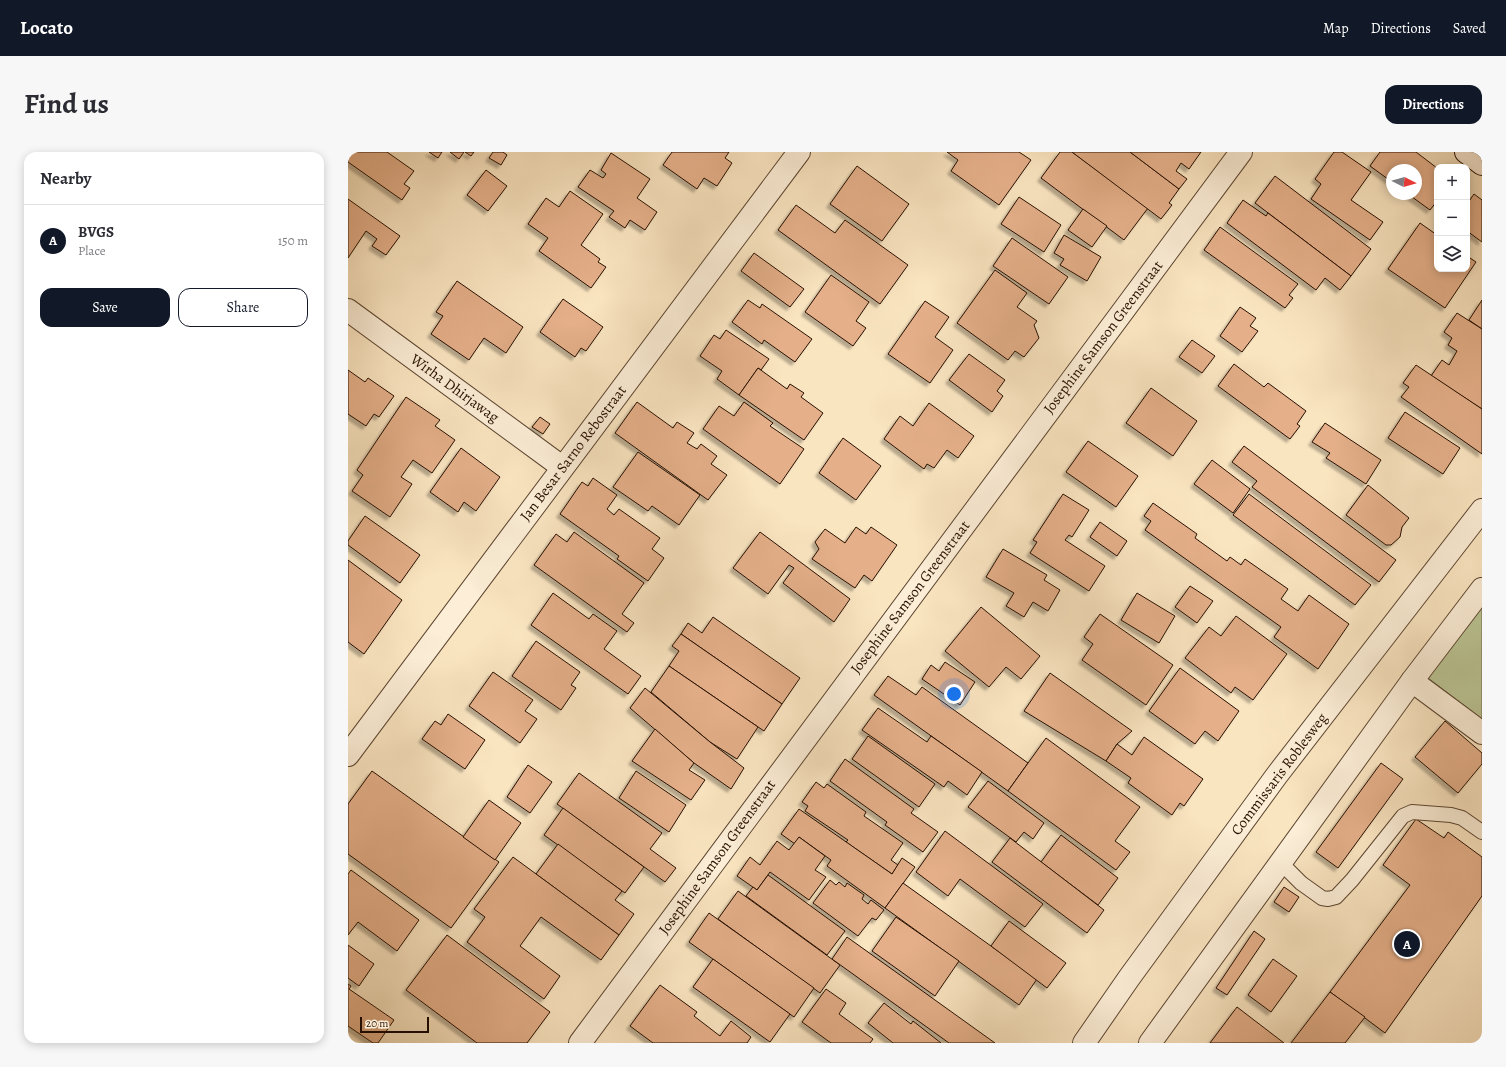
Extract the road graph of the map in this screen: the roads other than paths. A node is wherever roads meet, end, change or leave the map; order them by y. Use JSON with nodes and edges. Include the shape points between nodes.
{"nodes":[{"id":1,"x":799,"y":152,"type":"edge"},
{"id":2,"x":1241,"y":152,"type":"edge"},
{"id":3,"x":1466,"y":152,"type":"edge"},
{"id":4,"x":1482,"y":164,"type":"edge"},
{"id":5,"x":348,"y":310,"type":"edge"},
{"id":6,"x":562,"y":467,"type":"junction"},
{"id":7,"x":1482,"y":510,"type":"edge"},
{"id":8,"x":1482,"y":589,"type":"edge"},
{"id":9,"x":1412,"y":681,"type":"junction"},
{"id":10,"x":1482,"y":733,"type":"edge"},
{"id":11,"x":348,"y":754,"type":"edge"},
{"id":12,"x":1482,"y":832,"type":"edge"},
{"id":13,"x":1280,"y":862,"type":"junction"},
{"id":14,"x":580,"y":1043,"type":"edge"},
{"id":15,"x":1084,"y":1043,"type":"edge"},
{"id":16,"x":1150,"y":1043,"type":"edge"}],
"edges":[{"from":1,"to":6,"type":"street","name":"Jan Besar Sarno Rebostraat"},
{"from":2,"to":14,"type":"street","name":"Josephine Samson Greenstraat"},
{"from":3,"to":4,"type":"street"},
{"from":5,"to":6,"type":"street","name":"Wirha Dhirjawag"},
{"from":6,"to":11,"type":"street","name":"Jan Besar Sarno Rebostraat"},
{"from":7,"to":15,"type":"street","name":"Commissaris Roblesweg","via":[[1277,774]]},
{"from":8,"to":9,"type":"street"},
{"from":9,"to":10,"type":"street"},
{"from":9,"to":13,"type":"street"},
{"from":12,"to":13,"type":"lane","via":[[1462,818],[1452,815],[1412,812],[1407,814],[1352,880],[1336,897],[1328,899],[1322,898],[1301,883]]},
{"from":13,"to":16,"type":"street"}]}
